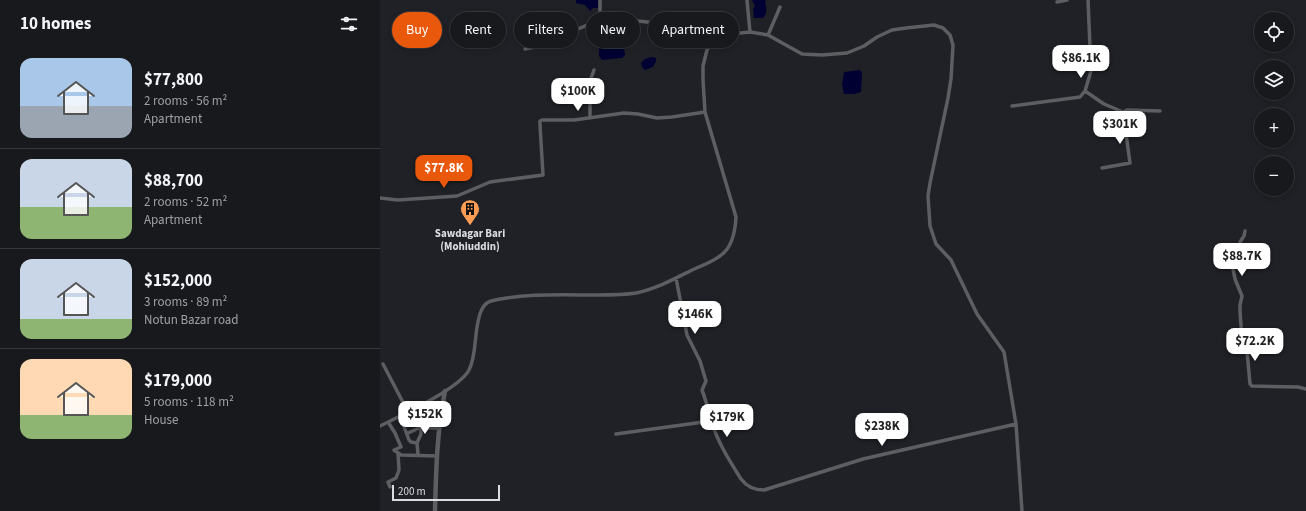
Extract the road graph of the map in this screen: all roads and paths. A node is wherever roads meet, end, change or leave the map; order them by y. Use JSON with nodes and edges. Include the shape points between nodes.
{"nodes":[{"id":1,"x":600,"y":0,"type":"edge"},
{"id":2,"x":746,"y":0,"type":"edge"},
{"id":3,"x":1067,"y":0,"type":"edge"},
{"id":4,"x":1088,"y":0,"type":"edge"},
{"id":5,"x":1057,"y":2,"type":"dead end"},
{"id":6,"x":780,"y":7,"type":"dead end"},
{"id":7,"x":600,"y":12,"type":"edge"},
{"id":8,"x":750,"y":32,"type":"junction"},
{"id":9,"x":768,"y":35,"type":"junction"},
{"id":10,"x":594,"y":70,"type":"dead end"},
{"id":11,"x":1085,"y":91,"type":"junction"},
{"id":12,"x":1012,"y":106,"type":"dead end"},
{"id":13,"x":1160,"y":111,"type":"dead end"},
{"id":14,"x":704,"y":112,"type":"junction"},
{"id":15,"x":1123,"y":112,"type":"junction"},
{"id":16,"x":590,"y":118,"type":"junction"},
{"id":17,"x":1102,"y":168,"type":"dead end"},
{"id":18,"x":380,"y":198,"type":"edge"},
{"id":19,"x":1245,"y":231,"type":"dead end"},
{"id":20,"x":676,"y":278,"type":"junction"},
{"id":21,"x":382,"y":364,"type":"dead end"},
{"id":22,"x":1306,"y":389,"type":"edge"},
{"id":23,"x":445,"y":391,"type":"junction"},
{"id":24,"x":421,"y":404,"type":"junction"},
{"id":25,"x":408,"y":412,"type":"junction"},
{"id":26,"x":400,"y":416,"type":"junction"},
{"id":27,"x":711,"y":421,"type":"junction"},
{"id":28,"x":388,"y":422,"type":"junction"},
{"id":29,"x":1016,"y":424,"type":"junction"},
{"id":30,"x":380,"y":426,"type":"edge"},
{"id":31,"x":422,"y":427,"type":"junction"},
{"id":32,"x":440,"y":428,"type":"junction"},
{"id":33,"x":408,"y":433,"type":"junction"},
{"id":34,"x":616,"y":434,"type":"dead end"},
{"id":35,"x":417,"y":442,"type":"junction"},
{"id":36,"x":398,"y":453,"type":"junction"},
{"id":37,"x":418,"y":455,"type":"junction"},
{"id":38,"x":438,"y":456,"type":"junction"},
{"id":39,"x":390,"y":487,"type":"dead end"},
{"id":40,"x":435,"y":511,"type":"edge"},
{"id":41,"x":1022,"y":511,"type":"edge"}],
"edges":[{"from":1,"to":7,"type":"street"},
{"from":2,"to":8,"type":"street"},
{"from":3,"to":5,"type":"street"},
{"from":4,"to":11,"type":"street","via":[[1091,71]]},
{"from":6,"to":9,"type":"street"},
{"from":8,"to":9,"type":"street"},
{"from":8,"to":14,"type":"street","via":[[721,35],[706,50],[703,66]]},
{"from":9,"to":29,"type":"street","via":[[802,54],[822,55],[847,53],[892,30],[934,25],[943,28],[950,35],[953,45],[951,79],[928,196],[930,226],[936,244],[951,260],[977,314],[1004,352]]},
{"from":10,"to":16,"type":"street","via":[[590,81]]},
{"from":11,"to":12,"type":"street","via":[[1080,97]]},
{"from":11,"to":15,"type":"street","via":[[1104,104]]},
{"from":13,"to":15,"type":"street"},
{"from":14,"to":16,"type":"street","via":[[657,118],[638,114]]},
{"from":14,"to":20,"type":"street","via":[[736,217],[735,232],[726,252],[716,260]]},
{"from":15,"to":17,"type":"street","via":[[1130,163]]},
{"from":16,"to":18,"type":"street","via":[[540,122],[542,175],[490,182],[457,196],[398,200]]},
{"from":19,"to":22,"type":"street","via":[[1240,242],[1241,259],[1232,264],[1234,279],[1242,296],[1242,340],[1247,351],[1250,385]]},
{"from":20,"to":23,"type":"street","via":[[651,289],[622,295],[536,296],[489,302],[482,308],[470,368],[456,384]]},
{"from":20,"to":27,"type":"street","via":[[687,335],[706,381],[702,390]]},
{"from":21,"to":25,"type":"street"},
{"from":23,"to":24,"type":"street"},
{"from":23,"to":32,"type":"street"},
{"from":24,"to":25,"type":"street"},
{"from":24,"to":31,"type":"street"},
{"from":25,"to":26,"type":"street"},
{"from":26,"to":28,"type":"street"},
{"from":26,"to":33,"type":"street"},
{"from":27,"to":29,"type":"street","via":[[726,456],[740,479],[755,490],[764,490],[863,459]]},
{"from":27,"to":34,"type":"street"},
{"from":28,"to":30,"type":"street"},
{"from":28,"to":36,"type":"street","via":[[401,447],[394,450]]},
{"from":29,"to":41,"type":"street"},
{"from":31,"to":32,"type":"street"},
{"from":31,"to":33,"type":"street"},
{"from":31,"to":35,"type":"street","via":[[421,437]]},
{"from":32,"to":38,"type":"street"},
{"from":33,"to":35,"type":"street","via":[[410,441]]},
{"from":35,"to":37,"type":"street"},
{"from":36,"to":37,"type":"street"},
{"from":36,"to":39,"type":"street","via":[[398,473],[396,478],[388,482]]},
{"from":37,"to":38,"type":"street"},
{"from":38,"to":40,"type":"street"}]}
